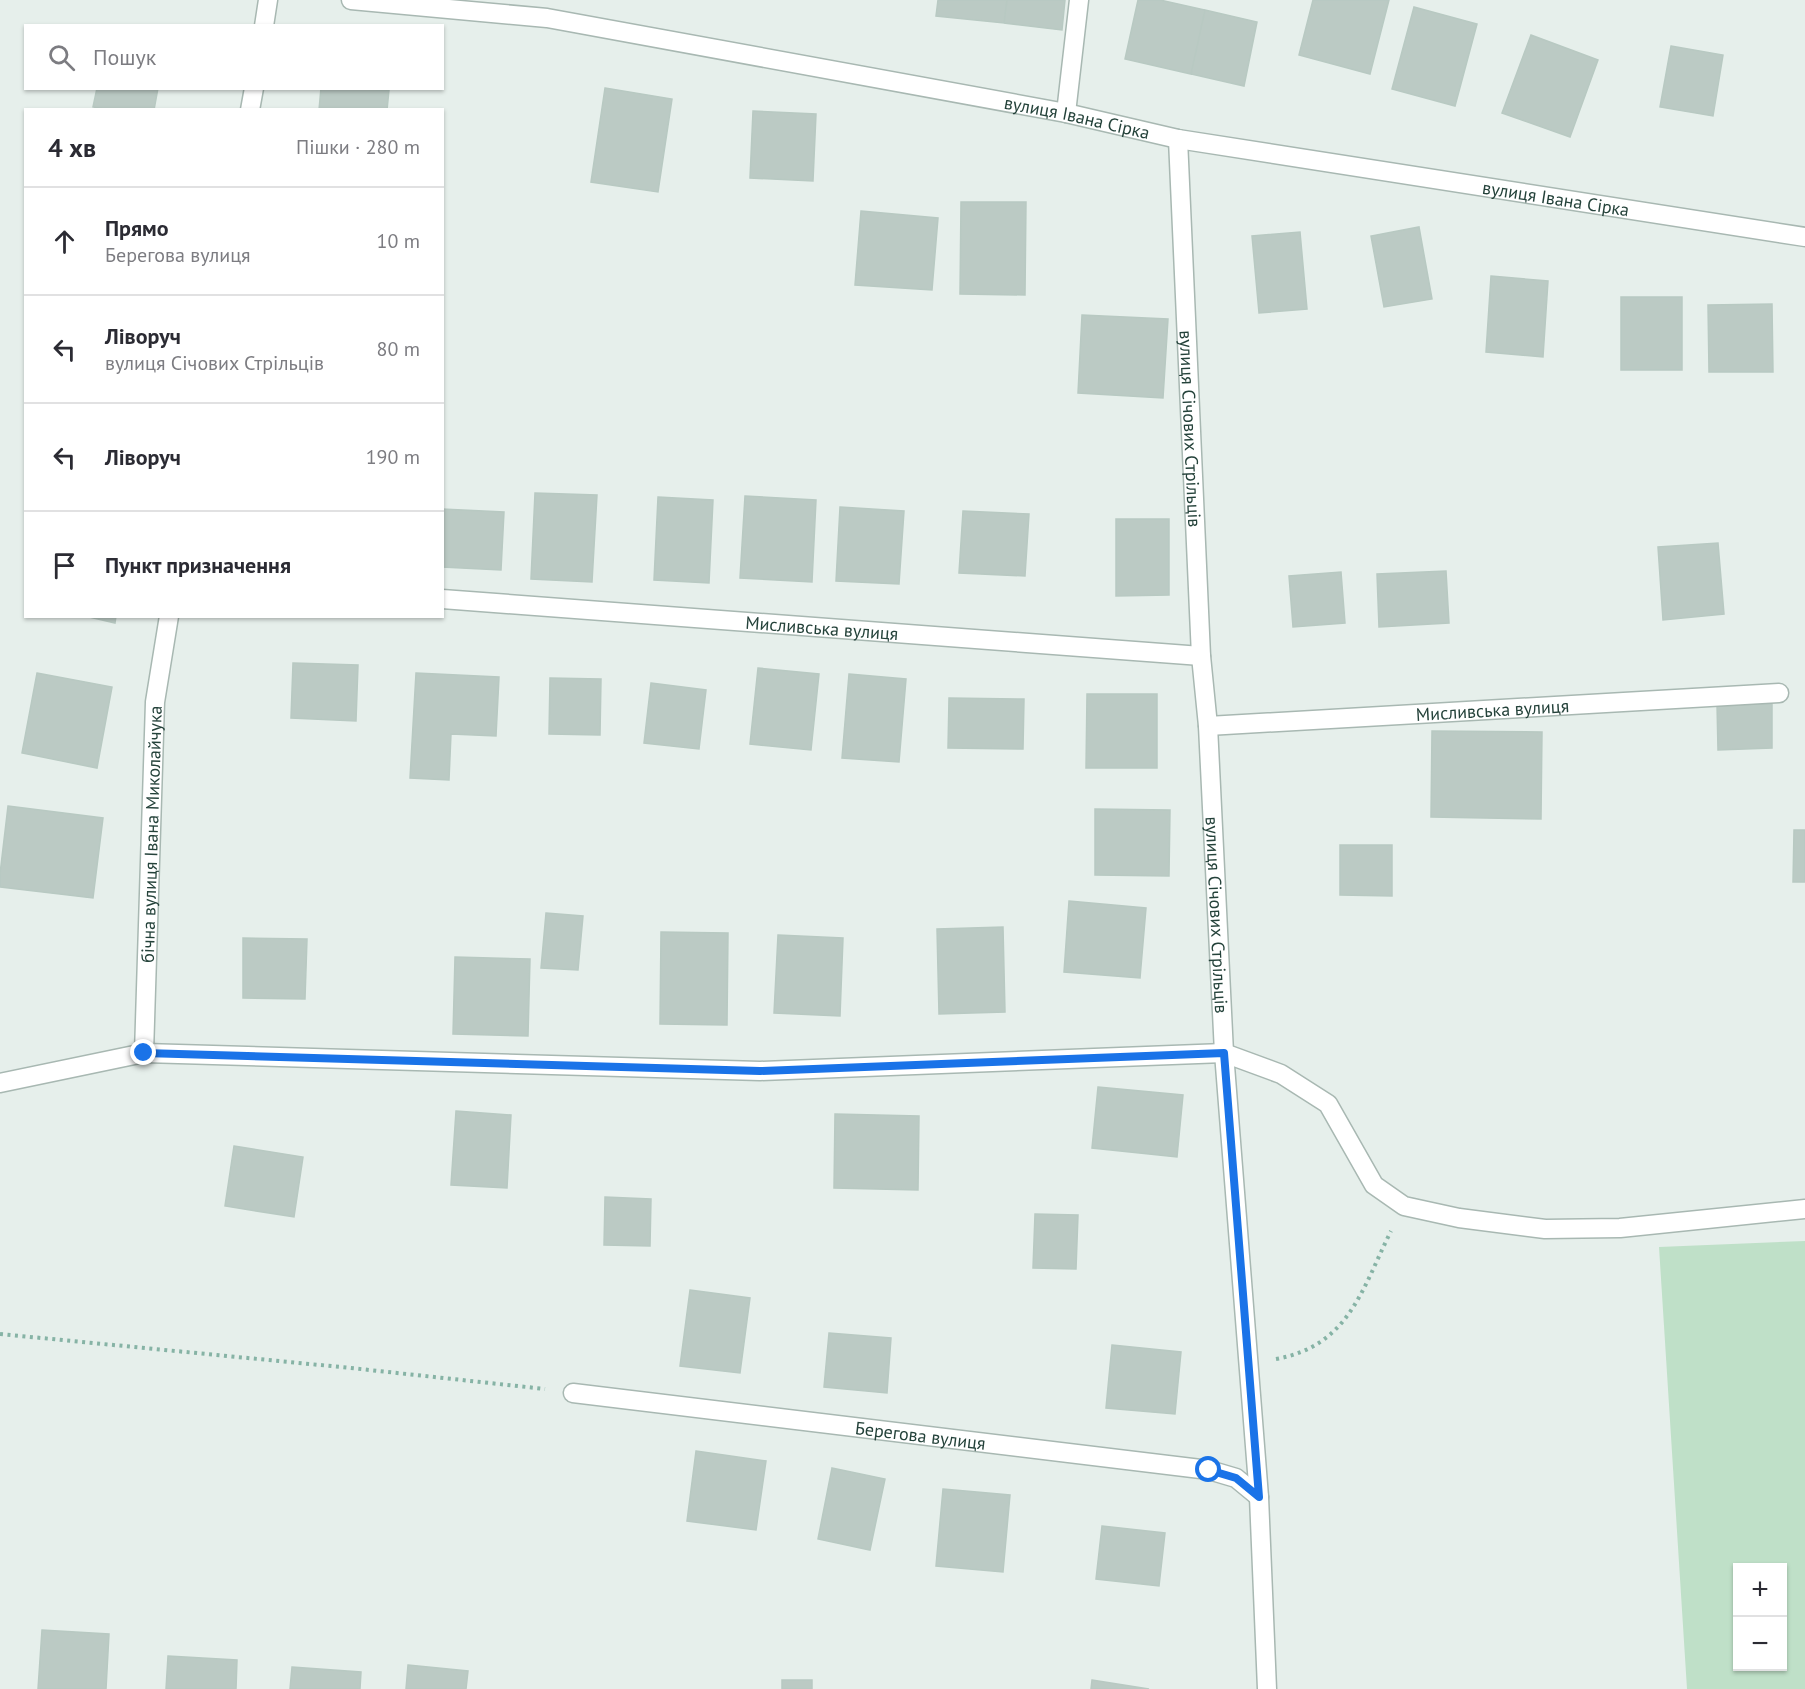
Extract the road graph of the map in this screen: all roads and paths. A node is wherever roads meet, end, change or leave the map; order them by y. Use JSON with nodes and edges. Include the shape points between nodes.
{"nodes":[{"id":1,"x":268,"y":0,"type":"edge"},
{"id":2,"x":351,"y":0,"type":"edge"},
{"id":3,"x":1079,"y":0,"type":"edge"},
{"id":4,"x":548,"y":9,"type":"edge"},
{"id":5,"x":264,"y":24,"type":"edge"},
{"id":6,"x":254,"y":90,"type":"edge"},
{"id":7,"x":250,"y":108,"type":"edge"},
{"id":8,"x":1066,"y":112,"type":"junction"},
{"id":9,"x":1178,"y":139,"type":"junction"},
{"id":10,"x":1805,"y":237,"type":"edge"},
{"id":11,"x":444,"y":599,"type":"edge"},
{"id":12,"x":169,"y":618,"type":"edge"},
{"id":13,"x":1201,"y":656,"type":"junction"},
{"id":14,"x":1779,"y":693,"type":"dead end"},
{"id":15,"x":1208,"y":726,"type":"junction"},
{"id":16,"x":144,"y":1053,"type":"junction"},
{"id":17,"x":1224,"y":1053,"type":"junction"},
{"id":18,"x":0,"y":1083,"type":"edge"},
{"id":19,"x":1404,"y":1206,"type":"junction"},
{"id":20,"x":1805,"y":1209,"type":"edge"},
{"id":21,"x":0,"y":1334,"type":"edge"},
{"id":22,"x":1248,"y":1364,"type":"junction"},
{"id":23,"x":573,"y":1393,"type":"joint"},
{"id":24,"x":1259,"y":1497,"type":"junction"},
{"id":25,"x":1267,"y":1689,"type":"edge"}],
"edges":[{"from":1,"to":5,"type":"street"},
{"from":2,"to":4,"type":"street","name":"вулиця Івана Сірка"},
{"from":3,"to":8,"type":"street"},
{"from":4,"to":8,"type":"street","name":"вулиця Івана Сірка"},
{"from":6,"to":7,"type":"street"},
{"from":8,"to":9,"type":"street","name":"вулиця Івана Сірка"},
{"from":9,"to":10,"type":"street","name":"вулиця Івана Сірка"},
{"from":9,"to":13,"type":"street","name":"вулиця Січових Стрільців"},
{"from":11,"to":13,"type":"street","name":"Мисливська вулиця"},
{"from":12,"to":16,"type":"street","name":"бічна вулиця Івана Миколайчука","via":[[155,702]]},
{"from":13,"to":15,"type":"street","name":"вулиця Січових Стрільців"},
{"from":14,"to":15,"type":"street","name":"Мисливська вулиця"},
{"from":15,"to":17,"type":"street","name":"вулиця Січових Стрільців"},
{"from":16,"to":17,"type":"street","via":[[760,1071]]},
{"from":16,"to":18,"type":"street"},
{"from":17,"to":19,"type":"street","via":[[1281,1074],[1328,1104],[1374,1185]]},
{"from":17,"to":22,"type":"street","name":"вулиця Січових Стрільців"},
{"from":19,"to":20,"type":"street","via":[[1545,1229],[1620,1228]]},
{"from":19,"to":22,"type":"path","via":[[1361,1295],[1329,1335],[1296,1356]]},
{"from":21,"to":23,"type":"path"},
{"from":22,"to":24,"type":"street","name":"вулиця Січових Стрільців"},
{"from":23,"to":24,"type":"street","name":"Берегова вулиця","via":[[1209,1470],[1236,1478]]},
{"from":24,"to":25,"type":"street","name":"вулиця Січових Стрільців"}]}
